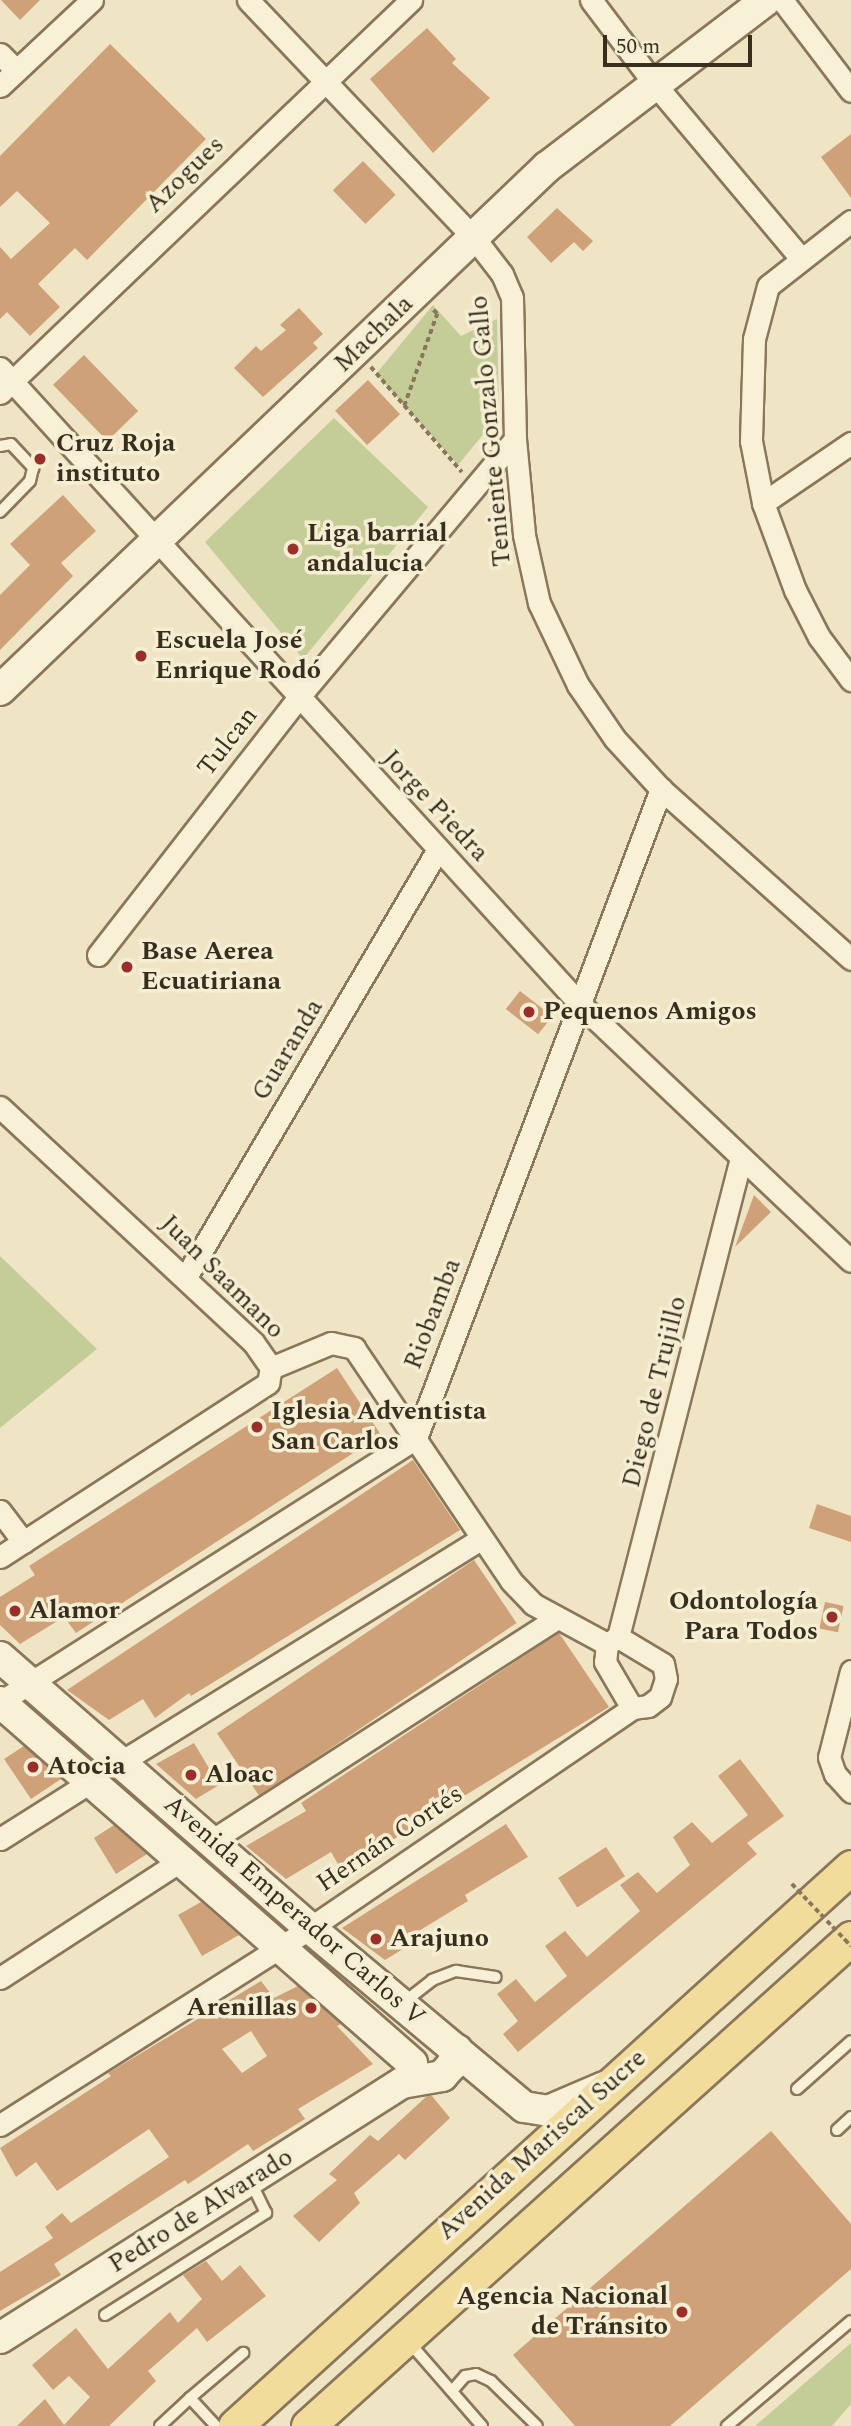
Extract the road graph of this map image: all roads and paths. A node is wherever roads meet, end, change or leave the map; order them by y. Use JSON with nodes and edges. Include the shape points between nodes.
{"nodes":[{"id":1,"x":92,"y":0,"type":"edge"},
{"id":2,"x":248,"y":0,"type":"edge"},
{"id":3,"x":411,"y":0,"type":"edge"},
{"id":4,"x":591,"y":0,"type":"edge"},
{"id":5,"x":766,"y":0,"type":"edge"},
{"id":6,"x":782,"y":0,"type":"edge"},
{"id":7,"x":0,"y":54,"type":"edge"},
{"id":8,"x":16,"y":70,"type":"junction"},
{"id":9,"x":324,"y":82,"type":"junction"},
{"id":10,"x":653,"y":82,"type":"junction"},
{"id":11,"x":0,"y":86,"type":"edge"},
{"id":12,"x":851,"y":91,"type":"edge"},
{"id":13,"x":851,"y":221,"type":"edge"},
{"id":14,"x":475,"y":239,"type":"junction"},
{"id":15,"x":800,"y":257,"type":"junction"},
{"id":16,"x":418,"y":293,"type":"junction"},
{"id":17,"x":357,"y":351,"type":"junction"},
{"id":18,"x":4,"y":380,"type":"edge"},
{"id":19,"x":404,"y":406,"type":"junction"},
{"id":20,"x":515,"y":439,"type":"junction"},
{"id":21,"x":851,"y":443,"type":"edge"},
{"id":22,"x":0,"y":446,"type":"edge"},
{"id":23,"x":475,"y":487,"type":"junction"},
{"id":24,"x":763,"y":503,"type":"junction"},
{"id":25,"x":0,"y":512,"type":"edge"},
{"id":26,"x":156,"y":542,"type":"junction"},
{"id":27,"x":849,"y":675,"type":"edge"},
{"id":28,"x":0,"y":690,"type":"edge"},
{"id":29,"x":298,"y":699,"type":"junction"},
{"id":30,"x":662,"y":789,"type":"junction"},
{"id":31,"x":438,"y":850,"type":"junction"},
{"id":32,"x":98,"y":955,"type":"dead end"},
{"id":33,"x":851,"y":959,"type":"edge"},
{"id":34,"x":580,"y":1004,"type":"junction"},
{"id":35,"x":0,"y":1107,"type":"edge"},
{"id":36,"x":741,"y":1158,"type":"junction"},
{"id":37,"x":851,"y":1261,"type":"edge"},
{"id":38,"x":186,"y":1277,"type":"junction"},
{"id":39,"x":271,"y":1368,"type":"junction"},
{"id":40,"x":416,"y":1438,"type":"junction"},
{"id":41,"x":0,"y":1511,"type":"edge"},
{"id":42,"x":480,"y":1539,"type":"junction"},
{"id":43,"x":23,"y":1542,"type":"junction"},
{"id":44,"x":0,"y":1557,"type":"edge"},
{"id":45,"x":557,"y":1618,"type":"junction"},
{"id":46,"x":612,"y":1641,"type":"junction"},
{"id":47,"x":0,"y":1657,"type":"edge"},
{"id":48,"x":850,"y":1677,"type":"edge"},
{"id":49,"x":30,"y":1683,"type":"junction"},
{"id":50,"x":0,"y":1702,"type":"edge"},
{"id":51,"x":632,"y":1708,"type":"junction"},
{"id":52,"x":121,"y":1762,"type":"junction"},
{"id":53,"x":90,"y":1782,"type":"junction"},
{"id":54,"x":851,"y":1793,"type":"edge"},
{"id":55,"x":0,"y":1839,"type":"edge"},
{"id":56,"x":211,"y":1841,"type":"junction"},
{"id":57,"x":180,"y":1861,"type":"junction"},
{"id":58,"x":851,"y":1867,"type":"edge"},
{"id":59,"x":792,"y":1884,"type":"dead end"},
{"id":60,"x":310,"y":1928,"type":"junction"},
{"id":61,"x":851,"y":1938,"type":"edge"},
{"id":62,"x":851,"y":1945,"type":"edge"},
{"id":63,"x":279,"y":1948,"type":"junction"},
{"id":64,"x":496,"y":1977,"type":"dead end"},
{"id":65,"x":0,"y":1978,"type":"edge"},
{"id":66,"x":401,"y":2004,"type":"junction"},
{"id":67,"x":851,"y":2041,"type":"edge"},
{"id":68,"x":451,"y":2045,"type":"junction"},
{"id":69,"x":407,"y":2073,"type":"junction"},
{"id":70,"x":606,"y":2087,"type":"junction"},
{"id":71,"x":797,"y":2089,"type":"dead end"},
{"id":72,"x":851,"y":2117,"type":"edge"},
{"id":73,"x":0,"y":2125,"type":"edge"},
{"id":74,"x":837,"y":2130,"type":"dead end"},
{"id":75,"x":249,"y":2180,"type":"junction"},
{"id":76,"x":105,"y":2315,"type":"dead end"},
{"id":77,"x":851,"y":2321,"type":"edge"},
{"id":78,"x":0,"y":2338,"type":"edge"},
{"id":79,"x":407,"y":2340,"type":"junction"},
{"id":80,"x":243,"y":2353,"type":"dead end"},
{"id":81,"x":452,"y":2391,"type":"junction"},
{"id":82,"x":190,"y":2399,"type":"junction"},
{"id":83,"x":160,"y":2426,"type":"edge"},
{"id":84,"x":216,"y":2426,"type":"edge"},
{"id":85,"x":235,"y":2426,"type":"edge"},
{"id":86,"x":308,"y":2426,"type":"edge"},
{"id":87,"x":482,"y":2426,"type":"edge"},
{"id":88,"x":537,"y":2426,"type":"edge"},
{"id":89,"x":727,"y":2426,"type":"edge"}],
"edges":[{"from":1,"to":8,"type":"street"},
{"from":2,"to":9,"type":"street","name":"Teniente Gonzalo Gallo"},
{"from":3,"to":9,"type":"street","name":"Azogues"},
{"from":4,"to":10,"type":"street"},
{"from":5,"to":10,"type":"main road","name":"Machala"},
{"from":6,"to":12,"type":"street"},
{"from":7,"to":8,"type":"street"},
{"from":8,"to":11,"type":"street"},
{"from":9,"to":14,"type":"street","name":"Teniente Gonzalo Gallo"},
{"from":9,"to":18,"type":"street","name":"Azogues"},
{"from":10,"to":14,"type":"main road","name":"Machala","via":[[547,167]]},
{"from":10,"to":15,"type":"street"},
{"from":13,"to":15,"type":"street"},
{"from":14,"to":16,"type":"main road","name":"Machala"},
{"from":14,"to":20,"type":"street","name":"Teniente Gonzalo Gallo","via":[[502,274],[512,297]]},
{"from":15,"to":24,"type":"street","via":[[768,286],[754,338],[751,441]]},
{"from":16,"to":17,"type":"main road","name":"Machala"},
{"from":16,"to":19,"type":"path","via":[[437,314]]},
{"from":17,"to":19,"type":"path"},
{"from":17,"to":26,"type":"main road","name":"Machala"},
{"from":18,"to":26,"type":"street","name":"Jorge Piedra"},
{"from":19,"to":23,"type":"path"},
{"from":20,"to":23,"type":"street","name":"Tulcan"},
{"from":20,"to":30,"type":"street","name":"Teniente Gonzalo Gallo","via":[[524,535],[539,603],[578,685],[615,739]]},
{"from":21,"to":24,"type":"street"},
{"from":22,"to":25,"type":"lane","via":[[11,444],[33,468],[30,481]]},
{"from":23,"to":29,"type":"street","name":"Tulcan"},
{"from":24,"to":27,"type":"street","via":[[795,590],[819,637]]},
{"from":26,"to":28,"type":"main road","name":"Machala"},
{"from":26,"to":29,"type":"street","name":"Jorge Piedra"},
{"from":29,"to":31,"type":"street","name":"Jorge Piedra"},
{"from":29,"to":32,"type":"street","name":"Tulcan"},
{"from":30,"to":33,"type":"street","name":"Teniente Gonzalo Gallo"},
{"from":30,"to":34,"type":"street","name":"Riobamba"},
{"from":31,"to":34,"type":"street","name":"Jorge Piedra"},
{"from":31,"to":38,"type":"street","name":"Guaranda"},
{"from":34,"to":36,"type":"street","name":"Jorge Piedra"},
{"from":34,"to":40,"type":"street","name":"Riobamba"},
{"from":35,"to":38,"type":"street","name":"Juan Saamano"},
{"from":36,"to":37,"type":"street","name":"Jorge Piedra"},
{"from":36,"to":46,"type":"street","name":"Diego de Trujillo"},
{"from":38,"to":39,"type":"street","name":"Juan Saamano","via":[[253,1342]]},
{"from":39,"to":40,"type":"street","name":"Juan Saamano","via":[[331,1343],[347,1344],[359,1353]]},
{"from":39,"to":43,"type":"street","via":[[268,1383]]},
{"from":40,"to":42,"type":"street","name":"Juan Saamano"},
{"from":40,"to":49,"type":"street"},
{"from":41,"to":43,"type":"street"},
{"from":42,"to":45,"type":"street","name":"Juan Saamano","via":[[533,1604]]},
{"from":42,"to":52,"type":"street"},
{"from":43,"to":44,"type":"street"},
{"from":45,"to":46,"type":"street","name":"Juan Saamano"},
{"from":45,"to":56,"type":"street"},
{"from":46,"to":51,"type":"street","via":[[606,1662]]},
{"from":46,"to":51,"type":"street","name":"Hernán Cortés","via":[[663,1664],[666,1679],[660,1697],[648,1706]]},
{"from":47,"to":49,"type":"main road","name":"Avenida Emperador Carlos V"},
{"from":48,"to":54,"type":"street","via":[[830,1765]]},
{"from":49,"to":50,"type":"street"},
{"from":49,"to":52,"type":"main road","name":"Avenida Emperador Carlos V"},
{"from":50,"to":53,"type":"main road","name":"Avenida Emperador Carlos V"},
{"from":51,"to":60,"type":"street","name":"Hernán Cortés"},
{"from":52,"to":56,"type":"main road","name":"Avenida Emperador Carlos V"},
{"from":53,"to":55,"type":"street"},
{"from":53,"to":57,"type":"main road","name":"Avenida Emperador Carlos V"},
{"from":56,"to":60,"type":"main road","name":"Avenida Emperador Carlos V"},
{"from":57,"to":63,"type":"main road","name":"Avenida Emperador Carlos V"},
{"from":57,"to":65,"type":"street"},
{"from":58,"to":70,"type":"main road","name":"Avenida Mariscal Sucre"},
{"from":59,"to":62,"type":"path","bridge":true},
{"from":60,"to":63,"type":"street","name":"Hernán Cortés"},
{"from":60,"to":66,"type":"main road","name":"Avenida Emperador Carlos V"},
{"from":61,"to":79,"type":"main road","name":"Avenida Mariscal Sucre"},
{"from":63,"to":69,"type":"main road","name":"Avenida Emperador Carlos V"},
{"from":63,"to":73,"type":"street","name":"Hernán Cortés"},
{"from":64,"to":66,"type":"lane","via":[[456,1971],[432,1980]]},
{"from":66,"to":68,"type":"main road","name":"Avenida Emperador Carlos V"},
{"from":67,"to":71,"type":"lane"},
{"from":68,"to":69,"type":"main road","name":"Pedro de Alvarado","via":[[452,2065],[442,2076]]},
{"from":68,"to":70,"type":"main road","name":"Avenida Emperador Carlos V","via":[[535,2112]]},
{"from":69,"to":75,"type":"main road","name":"Pedro de Alvarado"},
{"from":70,"to":85,"type":"main road","name":"Avenida Mariscal Sucre"},
{"from":72,"to":74,"type":"lane"},
{"from":75,"to":76,"type":"lane","via":[[267,2208],[266,2214]]},
{"from":75,"to":78,"type":"main road","name":"Pedro de Alvarado"},
{"from":77,"to":89,"type":"lane"},
{"from":79,"to":81,"type":"lane"},
{"from":79,"to":86,"type":"main road","name":"Avenida Mariscal Sucre"},
{"from":80,"to":82,"type":"lane"},
{"from":81,"to":87,"type":"lane"},
{"from":81,"to":88,"type":"lane","via":[[466,2376],[477,2374]]},
{"from":82,"to":83,"type":"lane"},
{"from":82,"to":84,"type":"lane"}]}
